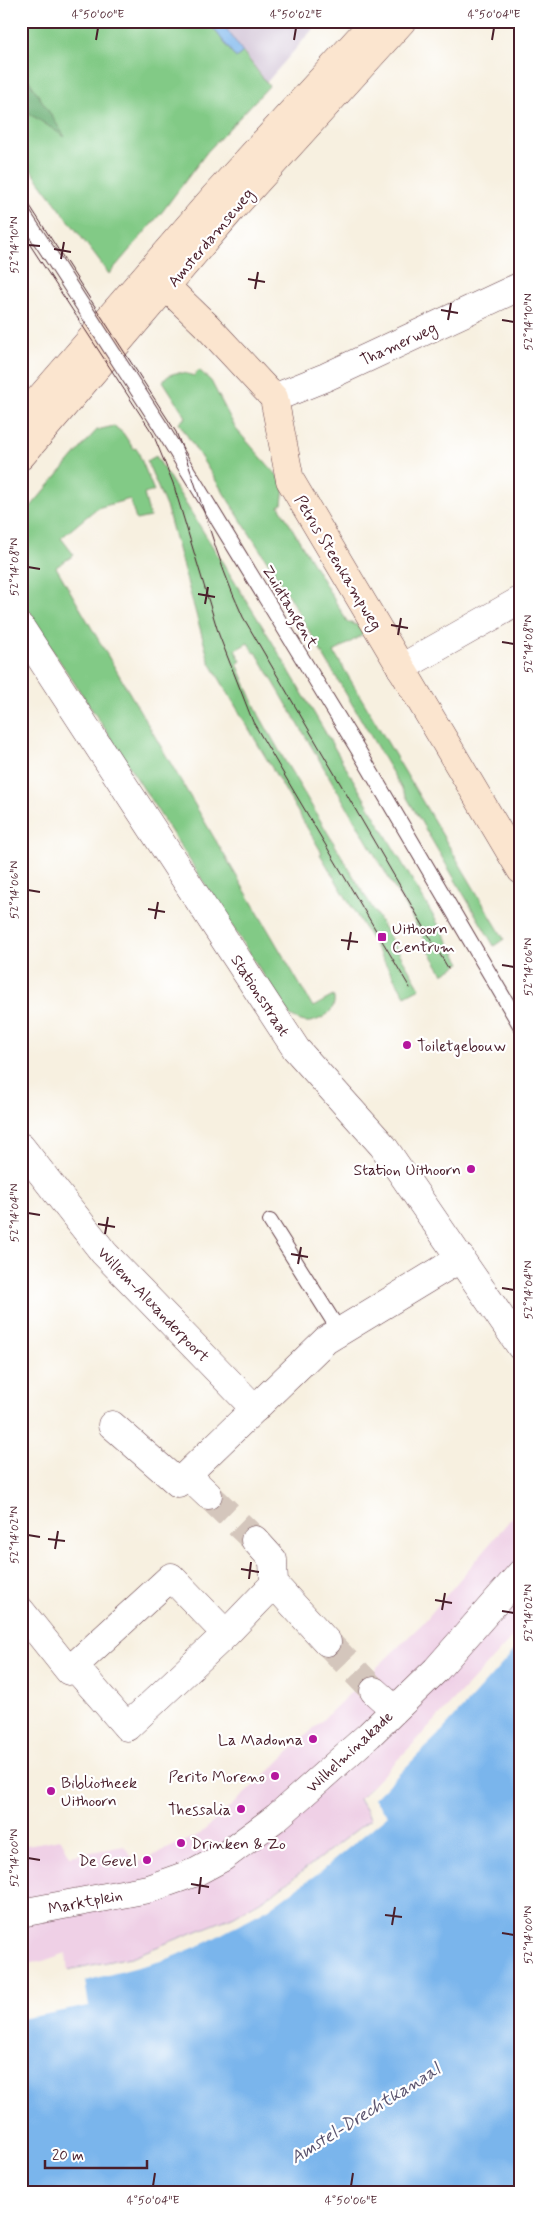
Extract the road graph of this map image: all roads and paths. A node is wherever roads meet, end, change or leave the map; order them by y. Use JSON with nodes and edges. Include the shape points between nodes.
{"nodes":[{"id":1,"x":375,"y":21,"type":"edge"},
{"id":2,"x":402,"y":21,"type":"edge"},
{"id":3,"x":21,"y":210,"type":"edge"},
{"id":4,"x":158,"y":279,"type":"junction"},
{"id":5,"x":521,"y":286,"type":"edge"},
{"id":6,"x":274,"y":398,"type":"junction"},
{"id":7,"x":21,"y":420,"type":"edge"},
{"id":8,"x":21,"y":456,"type":"edge"},
{"id":9,"x":521,"y":600,"type":"edge"},
{"id":10,"x":21,"y":628,"type":"edge"},
{"id":11,"x":401,"y":668,"type":"junction"},
{"id":12,"x":521,"y":870,"type":"edge"},
{"id":13,"x":521,"y":1027,"type":"edge"},
{"id":14,"x":21,"y":1147,"type":"edge"},
{"id":15,"x":270,"y":1221,"type":"dead end"},
{"id":16,"x":461,"y":1258,"type":"junction"},
{"id":17,"x":340,"y":1332,"type":"junction"},
{"id":18,"x":521,"y":1347,"type":"edge"},
{"id":19,"x":255,"y":1409,"type":"junction"},
{"id":20,"x":112,"y":1425,"type":"dead end"},
{"id":21,"x":187,"y":1475,"type":"junction"},
{"id":22,"x":208,"y":1495,"type":"tunnel mouth"},
{"id":23,"x":255,"y":1540,"type":"tunnel mouth"},
{"id":24,"x":521,"y":1574,"type":"edge"},
{"id":25,"x":274,"y":1584,"type":"junction"},
{"id":26,"x":21,"y":1612,"type":"edge"},
{"id":27,"x":226,"y":1634,"type":"junction"},
{"id":28,"x":327,"y":1642,"type":"tunnel mouth"},
{"id":29,"x":74,"y":1666,"type":"junction"},
{"id":30,"x":374,"y":1691,"type":"tunnel mouth"},
{"id":31,"x":394,"y":1709,"type":"junction"},
{"id":32,"x":148,"y":1888,"type":"joint"},
{"id":33,"x":21,"y":1913,"type":"edge"}],
"edges":[{"from":1,"to":4,"type":"street","name":"Amsterdamseweg","via":[[330,68]]},
{"from":2,"to":4,"type":"street","name":"Amsterdamseweg","via":[[238,203]]},
{"from":3,"to":13,"type":"lane","name":"Zuidtangent","bridge":true,"via":[[161,427],[357,748]]},
{"from":4,"to":6,"type":"street"},
{"from":4,"to":7,"type":"street","name":"Amsterdamseweg"},
{"from":4,"to":8,"type":"street","name":"Amsterdamseweg"},
{"from":5,"to":6,"type":"street","name":"Thamerweg"},
{"from":6,"to":11,"type":"street","name":"Petrus Steenkampweg","via":[[290,480]]},
{"from":9,"to":11,"type":"street"},
{"from":10,"to":16,"type":"street","name":"Stationsstraat","via":[[296,1049],[383,1146]]},
{"from":11,"to":12,"type":"street","name":"Petrus Steenkampweg"},
{"from":14,"to":19,"type":"street","name":"Willem-Alexanderpoort","via":[[104,1253]]},
{"from":15,"to":17,"type":"lane"},
{"from":16,"to":17,"type":"street"},
{"from":16,"to":18,"type":"street","name":"Stationsstraat"},
{"from":17,"to":19,"type":"street","via":[[326,1340]]},
{"from":19,"to":21,"type":"street"},
{"from":20,"to":21,"type":"street","via":[[178,1483]]},
{"from":21,"to":22,"type":"street"},
{"from":23,"to":25,"type":"street","via":[[273,1560]]},
{"from":24,"to":31,"type":"street","name":"Wilhelminakade","via":[[436,1670]]},
{"from":25,"to":27,"type":"street"},
{"from":25,"to":28,"type":"street"},
{"from":26,"to":29,"type":"street","via":[[69,1671]]},
{"from":27,"to":29,"type":"street","via":[[171,1577]]},
{"from":27,"to":29,"type":"street","via":[[127,1727]]},
{"from":30,"to":31,"type":"street"},
{"from":31,"to":32,"type":"street","name":"Wilhelminakade","via":[[277,1817],[229,1853],[196,1872]]},
{"from":32,"to":33,"type":"street","name":"Marktplein"}]}
